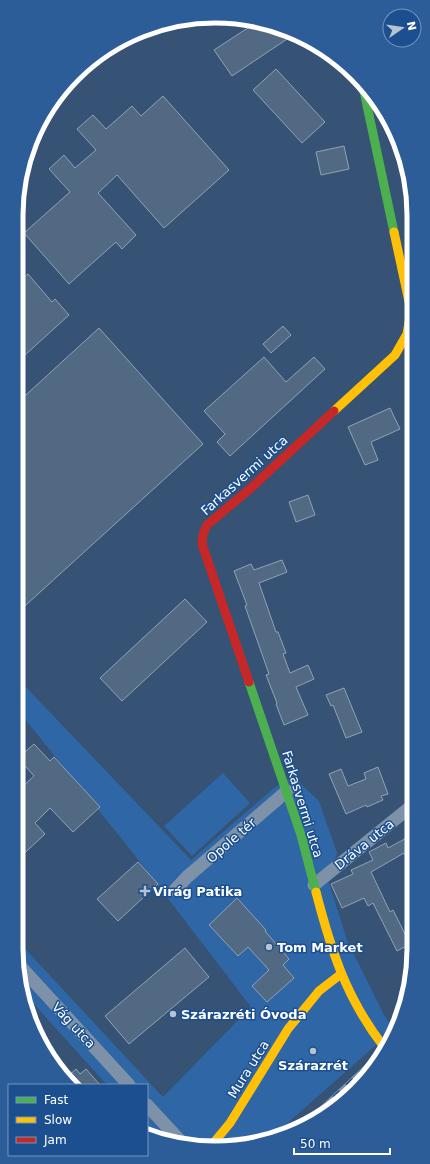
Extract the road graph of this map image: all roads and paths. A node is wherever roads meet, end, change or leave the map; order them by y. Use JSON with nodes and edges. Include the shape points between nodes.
{"nodes":[{"id":1,"x":365,"y":95,"type":"edge"},
{"id":2,"x":407,"y":292,"type":"edge"},
{"id":3,"x":407,"y":342,"type":"edge"},
{"id":4,"x":287,"y":791,"type":"junction"},
{"id":5,"x":407,"y":810,"type":"edge"},
{"id":6,"x":314,"y":885,"type":"junction"},
{"id":7,"x":175,"y":890,"type":"dead end"},
{"id":8,"x":24,"y":971,"type":"edge"},
{"id":9,"x":341,"y":974,"type":"junction"},
{"id":10,"x":382,"y":1044,"type":"edge"},
{"id":11,"x":128,"y":1084,"type":"edge"},
{"id":12,"x":148,"y":1106,"type":"edge"},
{"id":13,"x":176,"y":1137,"type":"edge"},
{"id":14,"x":215,"y":1141,"type":"edge"}],
"edges":[{"from":1,"to":2,"type":"street","name":"Farkasvermi utca"},
{"from":3,"to":4,"type":"street","name":"Farkasvermi utca","via":[[208,525],[203,533],[202,544]]},
{"from":4,"to":6,"type":"street","name":"Farkasvermi utca"},
{"from":4,"to":7,"type":"street","name":"Opole tér"},
{"from":5,"to":6,"type":"street","name":"Dráva utca"},
{"from":6,"to":9,"type":"street","name":"Farkasvermi utca","via":[[327,936]]},
{"from":8,"to":11,"type":"street","name":"Vág utca"},
{"from":9,"to":10,"type":"street","name":"Farkasvermi utca","via":[[370,1029]]},
{"from":9,"to":14,"type":"street","name":"Mura utca","via":[[319,990],[288,1029],[230,1123]]},
{"from":12,"to":13,"type":"street"}]}
